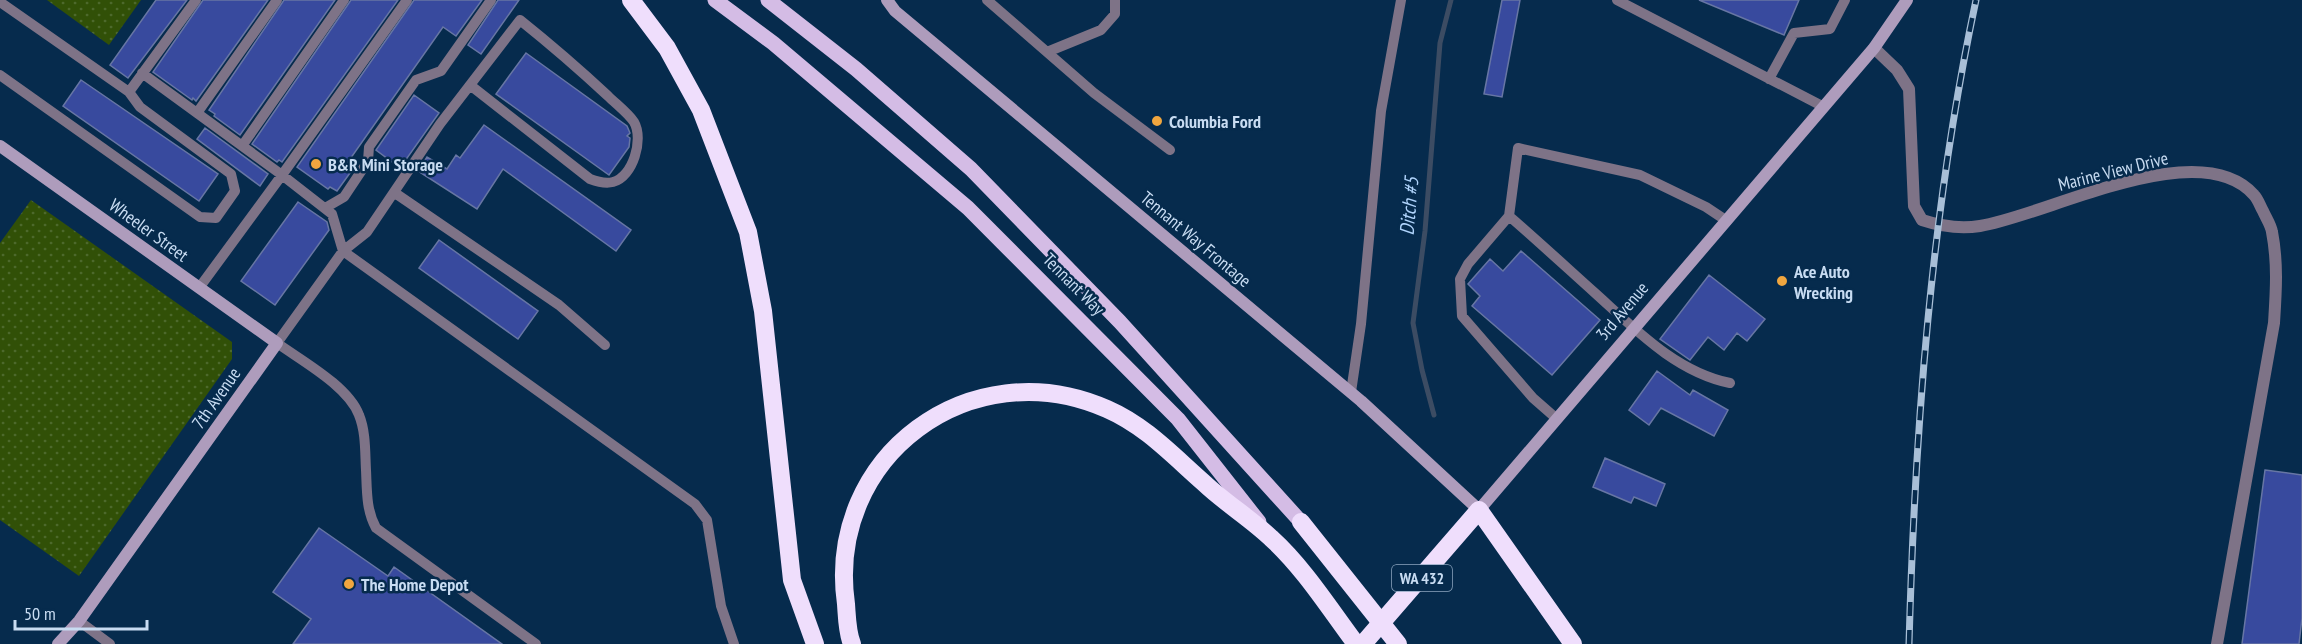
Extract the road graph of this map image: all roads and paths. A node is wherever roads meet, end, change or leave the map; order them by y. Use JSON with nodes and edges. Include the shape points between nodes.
{"nodes":[{"id":1,"x":196,"y":0,"type":"edge"},
{"id":2,"x":277,"y":0,"type":"edge"},
{"id":3,"x":344,"y":0,"type":"edge"},
{"id":4,"x":407,"y":0,"type":"edge"},
{"id":5,"x":491,"y":0,"type":"edge"},
{"id":6,"x":631,"y":0,"type":"edge"},
{"id":7,"x":715,"y":0,"type":"edge"},
{"id":8,"x":768,"y":0,"type":"edge"},
{"id":9,"x":887,"y":0,"type":"edge"},
{"id":10,"x":987,"y":0,"type":"edge"},
{"id":11,"x":1115,"y":0,"type":"edge"},
{"id":12,"x":1401,"y":0,"type":"edge"},
{"id":13,"x":1617,"y":0,"type":"edge"},
{"id":14,"x":1845,"y":0,"type":"edge"},
{"id":15,"x":1907,"y":0,"type":"edge"},
{"id":16,"x":0,"y":2,"type":"edge"},
{"id":17,"x":1874,"y":48,"type":"junction"},
{"id":18,"x":1047,"y":52,"type":"junction"},
{"id":19,"x":142,"y":73,"type":"junction"},
{"id":20,"x":0,"y":75,"type":"edge"},
{"id":21,"x":1769,"y":79,"type":"junction"},
{"id":22,"x":470,"y":85,"type":"junction"},
{"id":23,"x":129,"y":92,"type":"junction"},
{"id":24,"x":1824,"y":107,"type":"junction"},
{"id":25,"x":197,"y":113,"type":"junction"},
{"id":26,"x":0,"y":146,"type":"edge"},
{"id":27,"x":242,"y":146,"type":"junction"},
{"id":28,"x":1170,"y":150,"type":"dead end"},
{"id":29,"x":282,"y":175,"type":"junction"},
{"id":30,"x":395,"y":193,"type":"junction"},
{"id":31,"x":325,"y":208,"type":"junction"},
{"id":32,"x":1509,"y":216,"type":"junction"},
{"id":33,"x":1726,"y":221,"type":"junction"},
{"id":34,"x":343,"y":251,"type":"junction"},
{"id":35,"x":199,"y":288,"type":"junction"},
{"id":36,"x":1634,"y":329,"type":"junction"},
{"id":37,"x":277,"y":344,"type":"junction"},
{"id":38,"x":605,"y":345,"type":"dead end"},
{"id":39,"x":1730,"y":383,"type":"dead end"},
{"id":40,"x":1351,"y":392,"type":"junction"},
{"id":41,"x":1557,"y":419,"type":"junction"},
{"id":42,"x":1479,"y":510,"type":"junction"},
{"id":43,"x":1301,"y":522,"type":"joint"},
{"id":44,"x":1271,"y":538,"type":"junction"},
{"id":45,"x":79,"y":621,"type":"junction"},
{"id":46,"x":58,"y":644,"type":"edge"},
{"id":47,"x":110,"y":644,"type":"edge"},
{"id":48,"x":536,"y":644,"type":"edge"},
{"id":49,"x":734,"y":644,"type":"edge"},
{"id":50,"x":815,"y":644,"type":"edge"},
{"id":51,"x":852,"y":644,"type":"edge"},
{"id":52,"x":1356,"y":644,"type":"edge"},
{"id":53,"x":1363,"y":644,"type":"edge"},
{"id":54,"x":1398,"y":644,"type":"edge"},
{"id":55,"x":1573,"y":644,"type":"edge"},
{"id":56,"x":2217,"y":644,"type":"edge"}],
"edges":[{"from":1,"to":19,"type":"lane"},
{"from":2,"to":25,"type":"lane"},
{"from":3,"to":27,"type":"lane"},
{"from":4,"to":29,"type":"lane"},
{"from":5,"to":31,"type":"lane","via":[[441,71],[416,80],[369,147],[368,161],[344,197]]},
{"from":6,"to":50,"type":"highway","via":[[667,48],[701,110],[748,232],[763,311],[792,580]]},
{"from":7,"to":44,"type":"main road","name":"Tennant Way","via":[[773,42],[968,208],[1178,419]]},
{"from":8,"to":43,"type":"main road","name":"Tennant Way","via":[[856,69],[971,169],[1120,322]]},
{"from":9,"to":40,"type":"main road","name":"Tennant Way Frontage","via":[[895,11]]},
{"from":10,"to":18,"type":"lane"},
{"from":11,"to":18,"type":"lane","via":[[1115,14],[1101,30]]},
{"from":12,"to":40,"type":"lane","via":[[1381,111]]},
{"from":13,"to":21,"type":"lane"},
{"from":14,"to":21,"type":"lane","via":[[1830,29],[1794,33]]},
{"from":15,"to":17,"type":"main road","name":"3rd Avenue"},
{"from":16,"to":23,"type":"lane"},
{"from":17,"to":24,"type":"main road","name":"3rd Avenue"},
{"from":17,"to":56,"type":"street","name":"Marine View Drive","via":[[1898,70],[1909,89],[1914,206],[1922,220],[1939,226],[1980,226],[2141,178],[2181,172],[2211,172],[2234,179],[2255,196],[2272,229],[2277,270],[2274,323]]},
{"from":18,"to":28,"type":"lane"},
{"from":19,"to":23,"type":"lane"},
{"from":19,"to":25,"type":"lane"},
{"from":20,"to":23,"type":"lane","via":[[200,217],[216,218],[235,191],[231,174],[140,107]]},
{"from":21,"to":24,"type":"lane"},
{"from":22,"to":22,"type":"lane","name":"7th Avenue","via":[[520,20],[570,61],[634,123],[638,138],[636,154],[620,179],[611,183],[590,179]]},
{"from":22,"to":30,"type":"lane","name":"7th Avenue"},
{"from":24,"to":33,"type":"main road","name":"3rd Avenue"},
{"from":25,"to":27,"type":"lane"},
{"from":26,"to":35,"type":"main road","name":"Wheeler Street"},
{"from":27,"to":29,"type":"lane"},
{"from":29,"to":31,"type":"lane"},
{"from":29,"to":35,"type":"lane"},
{"from":30,"to":34,"type":"lane","name":"7th Avenue","via":[[367,232]]},
{"from":30,"to":38,"type":"lane","via":[[559,305]]},
{"from":31,"to":34,"type":"lane","via":[[332,214]]},
{"from":32,"to":33,"type":"lane","via":[[1518,148],[1640,175]]},
{"from":32,"to":36,"type":"lane"},
{"from":32,"to":41,"type":"lane","via":[[1460,279],[1462,316],[1533,399]]},
{"from":33,"to":36,"type":"main road","name":"3rd Avenue"},
{"from":34,"to":37,"type":"lane","name":"7th Avenue"},
{"from":34,"to":49,"type":"lane","via":[[695,504],[707,520],[721,606]]},
{"from":35,"to":37,"type":"main road","name":"Wheeler Street"},
{"from":36,"to":39,"type":"lane","via":[[1689,369]]},
{"from":36,"to":41,"type":"main road","name":"3rd Avenue"},
{"from":37,"to":45,"type":"main road","name":"7th Avenue"},
{"from":37,"to":48,"type":"lane","via":[[334,385],[349,398],[359,415],[368,504],[376,528]]},
{"from":40,"to":42,"type":"main road","name":"Tennant Way Frontage"},
{"from":41,"to":42,"type":"main road","name":"3rd Avenue"},
{"from":42,"to":53,"type":"highway","name":"3rd Avenue","number":"WA 432"},
{"from":42,"to":55,"type":"highway"},
{"from":43,"to":54,"type":"highway","name":"Tennant Way","bridge":true},
{"from":44,"to":51,"type":"highway","via":[[1165,446],[1107,409],[1080,399],[1029,391],[972,399],[924,423],[900,443],[867,487],[844,547],[843,585]]},
{"from":44,"to":52,"type":"highway","name":"Tennant Way","via":[[1296,564]]},
{"from":45,"to":46,"type":"main road","name":"7th Avenue"},
{"from":45,"to":47,"type":"lane"}]}
